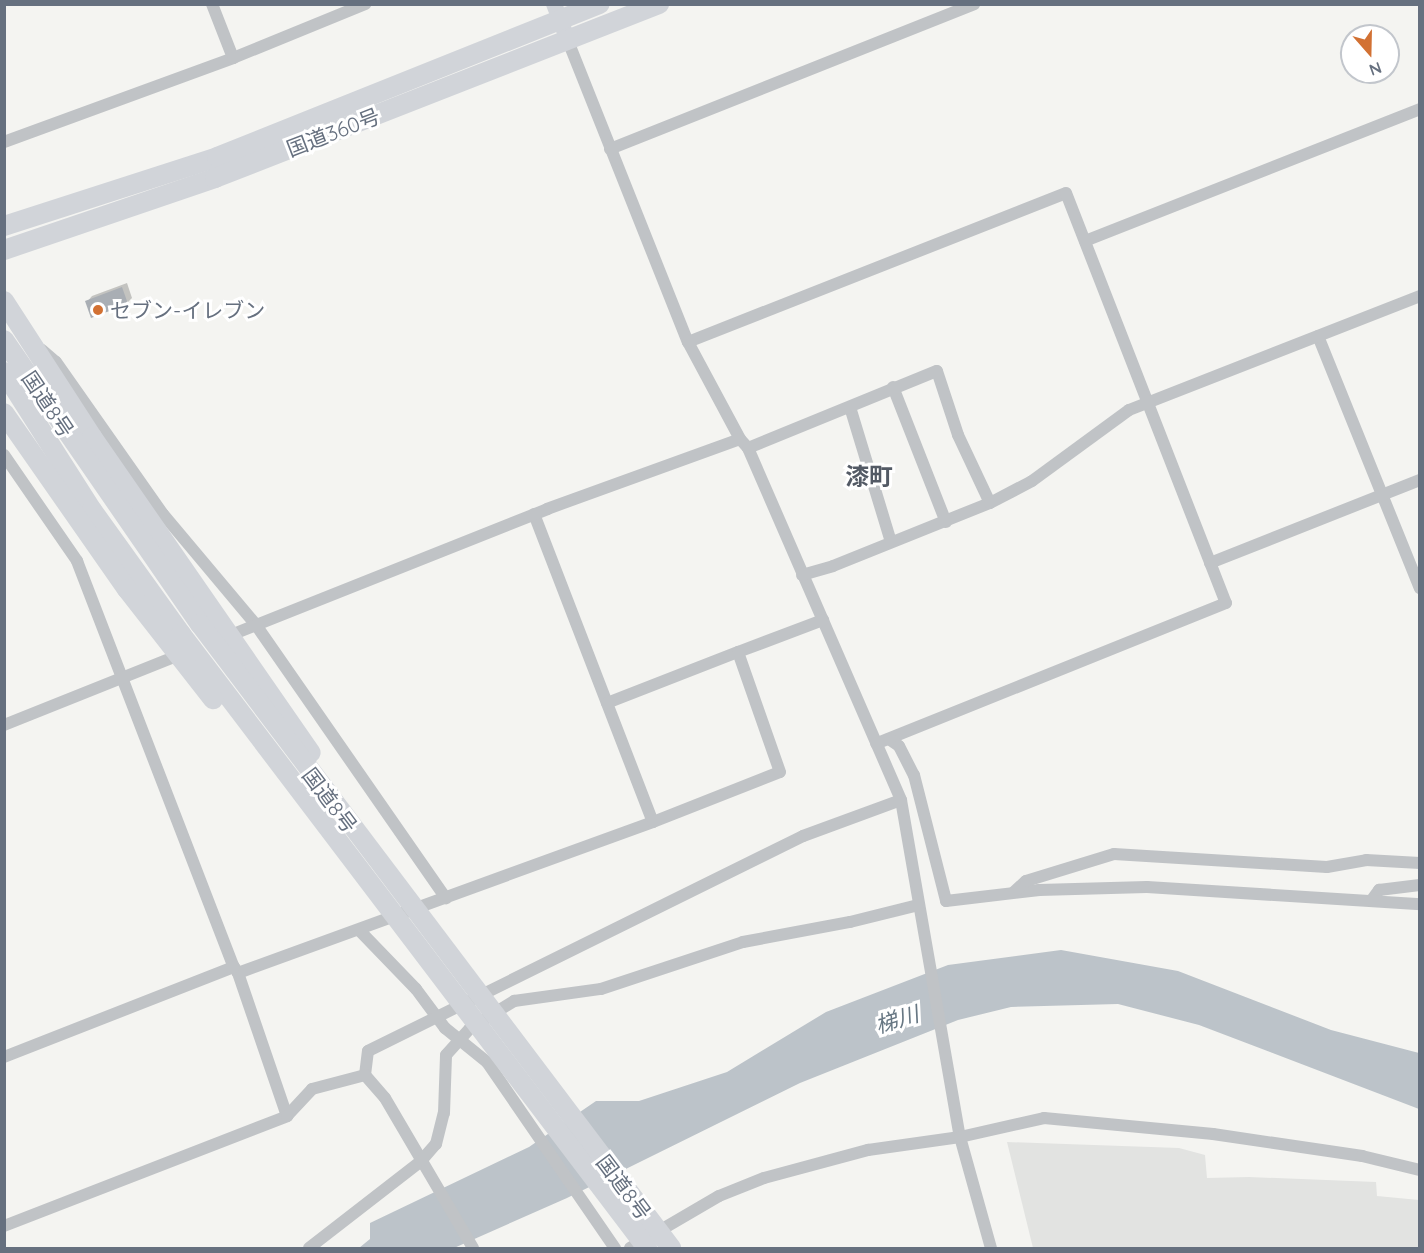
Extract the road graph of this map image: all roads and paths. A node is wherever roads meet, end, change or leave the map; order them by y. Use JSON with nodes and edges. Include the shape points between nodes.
{"nodes":[{"id":1,"x":212,"y":4,"type":"edge"},
{"id":2,"x":365,"y":4,"type":"edge"},
{"id":3,"x":600,"y":4,"type":"edge"},
{"id":4,"x":659,"y":4,"type":"edge"},
{"id":5,"x":974,"y":4,"type":"edge"},
{"id":6,"x":557,"y":13,"type":"edge"},
{"id":7,"x":568,"y":41,"type":"junction"},
{"id":8,"x":233,"y":58,"type":"junction"},
{"id":9,"x":1419,"y":110,"type":"edge"},
{"id":10,"x":4,"y":142,"type":"edge"},
{"id":11,"x":610,"y":149,"type":"junction"},
{"id":12,"x":4,"y":225,"type":"edge"},
{"id":13,"x":1085,"y":241,"type":"junction"},
{"id":14,"x":4,"y":250,"type":"edge"},
{"id":15,"x":1419,"y":296,"type":"edge"},
{"id":16,"x":4,"y":301,"type":"edge"},
{"id":17,"x":1318,"y":336,"type":"junction"},
{"id":18,"x":27,"y":338,"type":"junction"},
{"id":19,"x":4,"y":340,"type":"edge"},
{"id":20,"x":688,"y":342,"type":"junction"},
{"id":21,"x":4,"y":372,"type":"edge"},
{"id":22,"x":893,"y":387,"type":"junction"},
{"id":23,"x":1148,"y":401,"type":"junction"},
{"id":24,"x":850,"y":407,"type":"junction"},
{"id":25,"x":4,"y":413,"type":"edge"},
{"id":26,"x":744,"y":443,"type":"junction"},
{"id":27,"x":4,"y":455,"type":"edge"},
{"id":28,"x":1419,"y":480,"type":"edge"},
{"id":29,"x":1381,"y":495,"type":"junction"},
{"id":30,"x":990,"y":503,"type":"junction"},
{"id":31,"x":534,"y":514,"type":"junction"},
{"id":32,"x":946,"y":522,"type":"junction"},
{"id":33,"x":891,"y":542,"type":"junction"},
{"id":34,"x":1210,"y":563,"type":"junction"},
{"id":35,"x":802,"y":575,"type":"junction"},
{"id":36,"x":1419,"y":588,"type":"edge"},
{"id":37,"x":207,"y":618,"type":"junction"},
{"id":38,"x":822,"y":620,"type":"junction"},
{"id":39,"x":256,"y":625,"type":"junction"},
{"id":40,"x":175,"y":639,"type":"junction"},
{"id":41,"x":738,"y":652,"type":"junction"},
{"id":42,"x":122,"y":678,"type":"junction"},
{"id":43,"x":607,"y":703,"type":"junction"},
{"id":44,"x":4,"y":726,"type":"edge"},
{"id":45,"x":889,"y":739,"type":"junction"},
{"id":46,"x":876,"y":744,"type":"junction"},
{"id":47,"x":901,"y":800,"type":"junction"},
{"id":48,"x":653,"y":822,"type":"junction"},
{"id":49,"x":1419,"y":863,"type":"edge"},
{"id":50,"x":1419,"y":885,"type":"edge"},
{"id":51,"x":1014,"y":892,"type":"junction"},
{"id":52,"x":446,"y":898,"type":"junction"},
{"id":53,"x":1371,"y":901,"type":"junction"},
{"id":54,"x":1419,"y":904,"type":"edge"},
{"id":55,"x":920,"y":911,"type":"junction"},
{"id":56,"x":359,"y":930,"type":"junction"},
{"id":57,"x":236,"y":970,"type":"junction"},
{"id":58,"x":4,"y":1057,"type":"edge"},
{"id":59,"x":365,"y":1075,"type":"junction"},
{"id":60,"x":287,"y":1116,"type":"junction"},
{"id":61,"x":959,"y":1132,"type":"junction"},
{"id":62,"x":423,"y":1164,"type":"junction"},
{"id":63,"x":1419,"y":1170,"type":"edge"},
{"id":64,"x":624,"y":1187,"type":"junction"},
{"id":65,"x":614,"y":1205,"type":"junction"},
{"id":66,"x":4,"y":1226,"type":"edge"},
{"id":67,"x":309,"y":1248,"type":"edge"},
{"id":68,"x":473,"y":1248,"type":"edge"},
{"id":69,"x":615,"y":1248,"type":"edge"},
{"id":70,"x":630,"y":1248,"type":"edge"},
{"id":71,"x":647,"y":1248,"type":"edge"},
{"id":72,"x":671,"y":1248,"type":"edge"},
{"id":73,"x":681,"y":1248,"type":"edge"},
{"id":74,"x":991,"y":1248,"type":"edge"}],
"edges":[{"from":1,"to":8,"type":"street"},
{"from":2,"to":8,"type":"street"},
{"from":3,"to":6,"type":"highway","name":"国道360号"},
{"from":4,"to":7,"type":"highway","name":"国道360号"},
{"from":5,"to":11,"type":"street"},
{"from":6,"to":7,"type":"main road"},
{"from":6,"to":12,"type":"highway","name":"国道360号","via":[[217,157]]},
{"from":7,"to":11,"type":"street"},
{"from":7,"to":14,"type":"highway","name":"国道360号","via":[[214,178]]},
{"from":8,"to":10,"type":"street"},
{"from":9,"to":13,"type":"street"},
{"from":11,"to":20,"type":"street"},
{"from":13,"to":20,"type":"street","via":[[1066,193]]},
{"from":13,"to":23,"type":"street"},
{"from":15,"to":17,"type":"street"},
{"from":16,"to":18,"type":"highway"},
{"from":17,"to":23,"type":"street"},
{"from":17,"to":29,"type":"street"},
{"from":18,"to":37,"type":"highway"},
{"from":18,"to":39,"type":"street","via":[[56,362],[163,514]]},
{"from":19,"to":37,"type":"highway","name":"国道8号"},
{"from":20,"to":26,"type":"street"},
{"from":21,"to":40,"type":"highway","name":"国道8号"},
{"from":22,"to":24,"type":"street"},
{"from":22,"to":30,"type":"street","via":[[937,371],[958,435]]},
{"from":22,"to":32,"type":"street"},
{"from":23,"to":30,"type":"street","via":[[1129,410],[1032,482]]},
{"from":23,"to":34,"type":"street"},
{"from":24,"to":26,"type":"street"},
{"from":24,"to":33,"type":"street"},
{"from":25,"to":40,"type":"highway","via":[[127,589]]},
{"from":26,"to":31,"type":"street"},
{"from":26,"to":35,"type":"street"},
{"from":27,"to":42,"type":"street","via":[[76,561]]},
{"from":28,"to":29,"type":"street"},
{"from":29,"to":34,"type":"street"},
{"from":29,"to":36,"type":"street"},
{"from":30,"to":32,"type":"street"},
{"from":31,"to":39,"type":"street"},
{"from":31,"to":43,"type":"street"},
{"from":32,"to":33,"type":"street"},
{"from":33,"to":35,"type":"street"},
{"from":34,"to":45,"type":"street","via":[[1226,603]]},
{"from":35,"to":38,"type":"street"},
{"from":37,"to":64,"type":"highway","name":"国道8号","via":[[323,770],[339,812]]},
{"from":38,"to":41,"type":"street"},
{"from":38,"to":46,"type":"street"},
{"from":39,"to":42,"type":"street"},
{"from":39,"to":52,"type":"street"},
{"from":40,"to":65,"type":"highway","name":"国道8号","via":[[325,827]]},
{"from":41,"to":43,"type":"street"},
{"from":41,"to":48,"type":"street","via":[[780,772]]},
{"from":42,"to":44,"type":"street"},
{"from":42,"to":57,"type":"street"},
{"from":43,"to":48,"type":"street"},
{"from":45,"to":46,"type":"street"},
{"from":45,"to":51,"type":"street","via":[[899,746],[914,775],[946,901]]},
{"from":46,"to":47,"type":"street"},
{"from":47,"to":55,"type":"street"},
{"from":47,"to":59,"type":"street","via":[[803,836],[368,1052]]},
{"from":48,"to":52,"type":"street"},
{"from":49,"to":51,"type":"street","via":[[1366,860],[1327,867],[1114,854],[1026,881]]},
{"from":50,"to":53,"type":"street","via":[[1379,890]]},
{"from":51,"to":53,"type":"street","via":[[1147,887]]},
{"from":52,"to":56,"type":"street"},
{"from":53,"to":54,"type":"street"},
{"from":55,"to":61,"type":"street"},
{"from":55,"to":62,"type":"street","via":[[743,942],[601,989],[514,1000],[470,1028],[446,1055],[444,1113],[436,1144]]},
{"from":56,"to":57,"type":"street"},
{"from":56,"to":69,"type":"street","via":[[416,989],[445,1028],[487,1062]]},
{"from":57,"to":58,"type":"street"},
{"from":57,"to":60,"type":"street"},
{"from":59,"to":60,"type":"street","via":[[312,1089]]},
{"from":59,"to":62,"type":"street","via":[[385,1098]]},
{"from":60,"to":66,"type":"street"},
{"from":61,"to":63,"type":"street","via":[[1044,1118],[1213,1134],[1362,1156]]},
{"from":61,"to":70,"type":"street","via":[[868,1150],[764,1178],[719,1196]]},
{"from":61,"to":74,"type":"street"},
{"from":62,"to":67,"type":"street"},
{"from":62,"to":68,"type":"street"},
{"from":64,"to":72,"type":"highway","name":"国道8号"},
{"from":64,"to":73,"type":"highway"},
{"from":65,"to":70,"type":"highway"},
{"from":65,"to":71,"type":"highway","name":"国道8号"}]}
